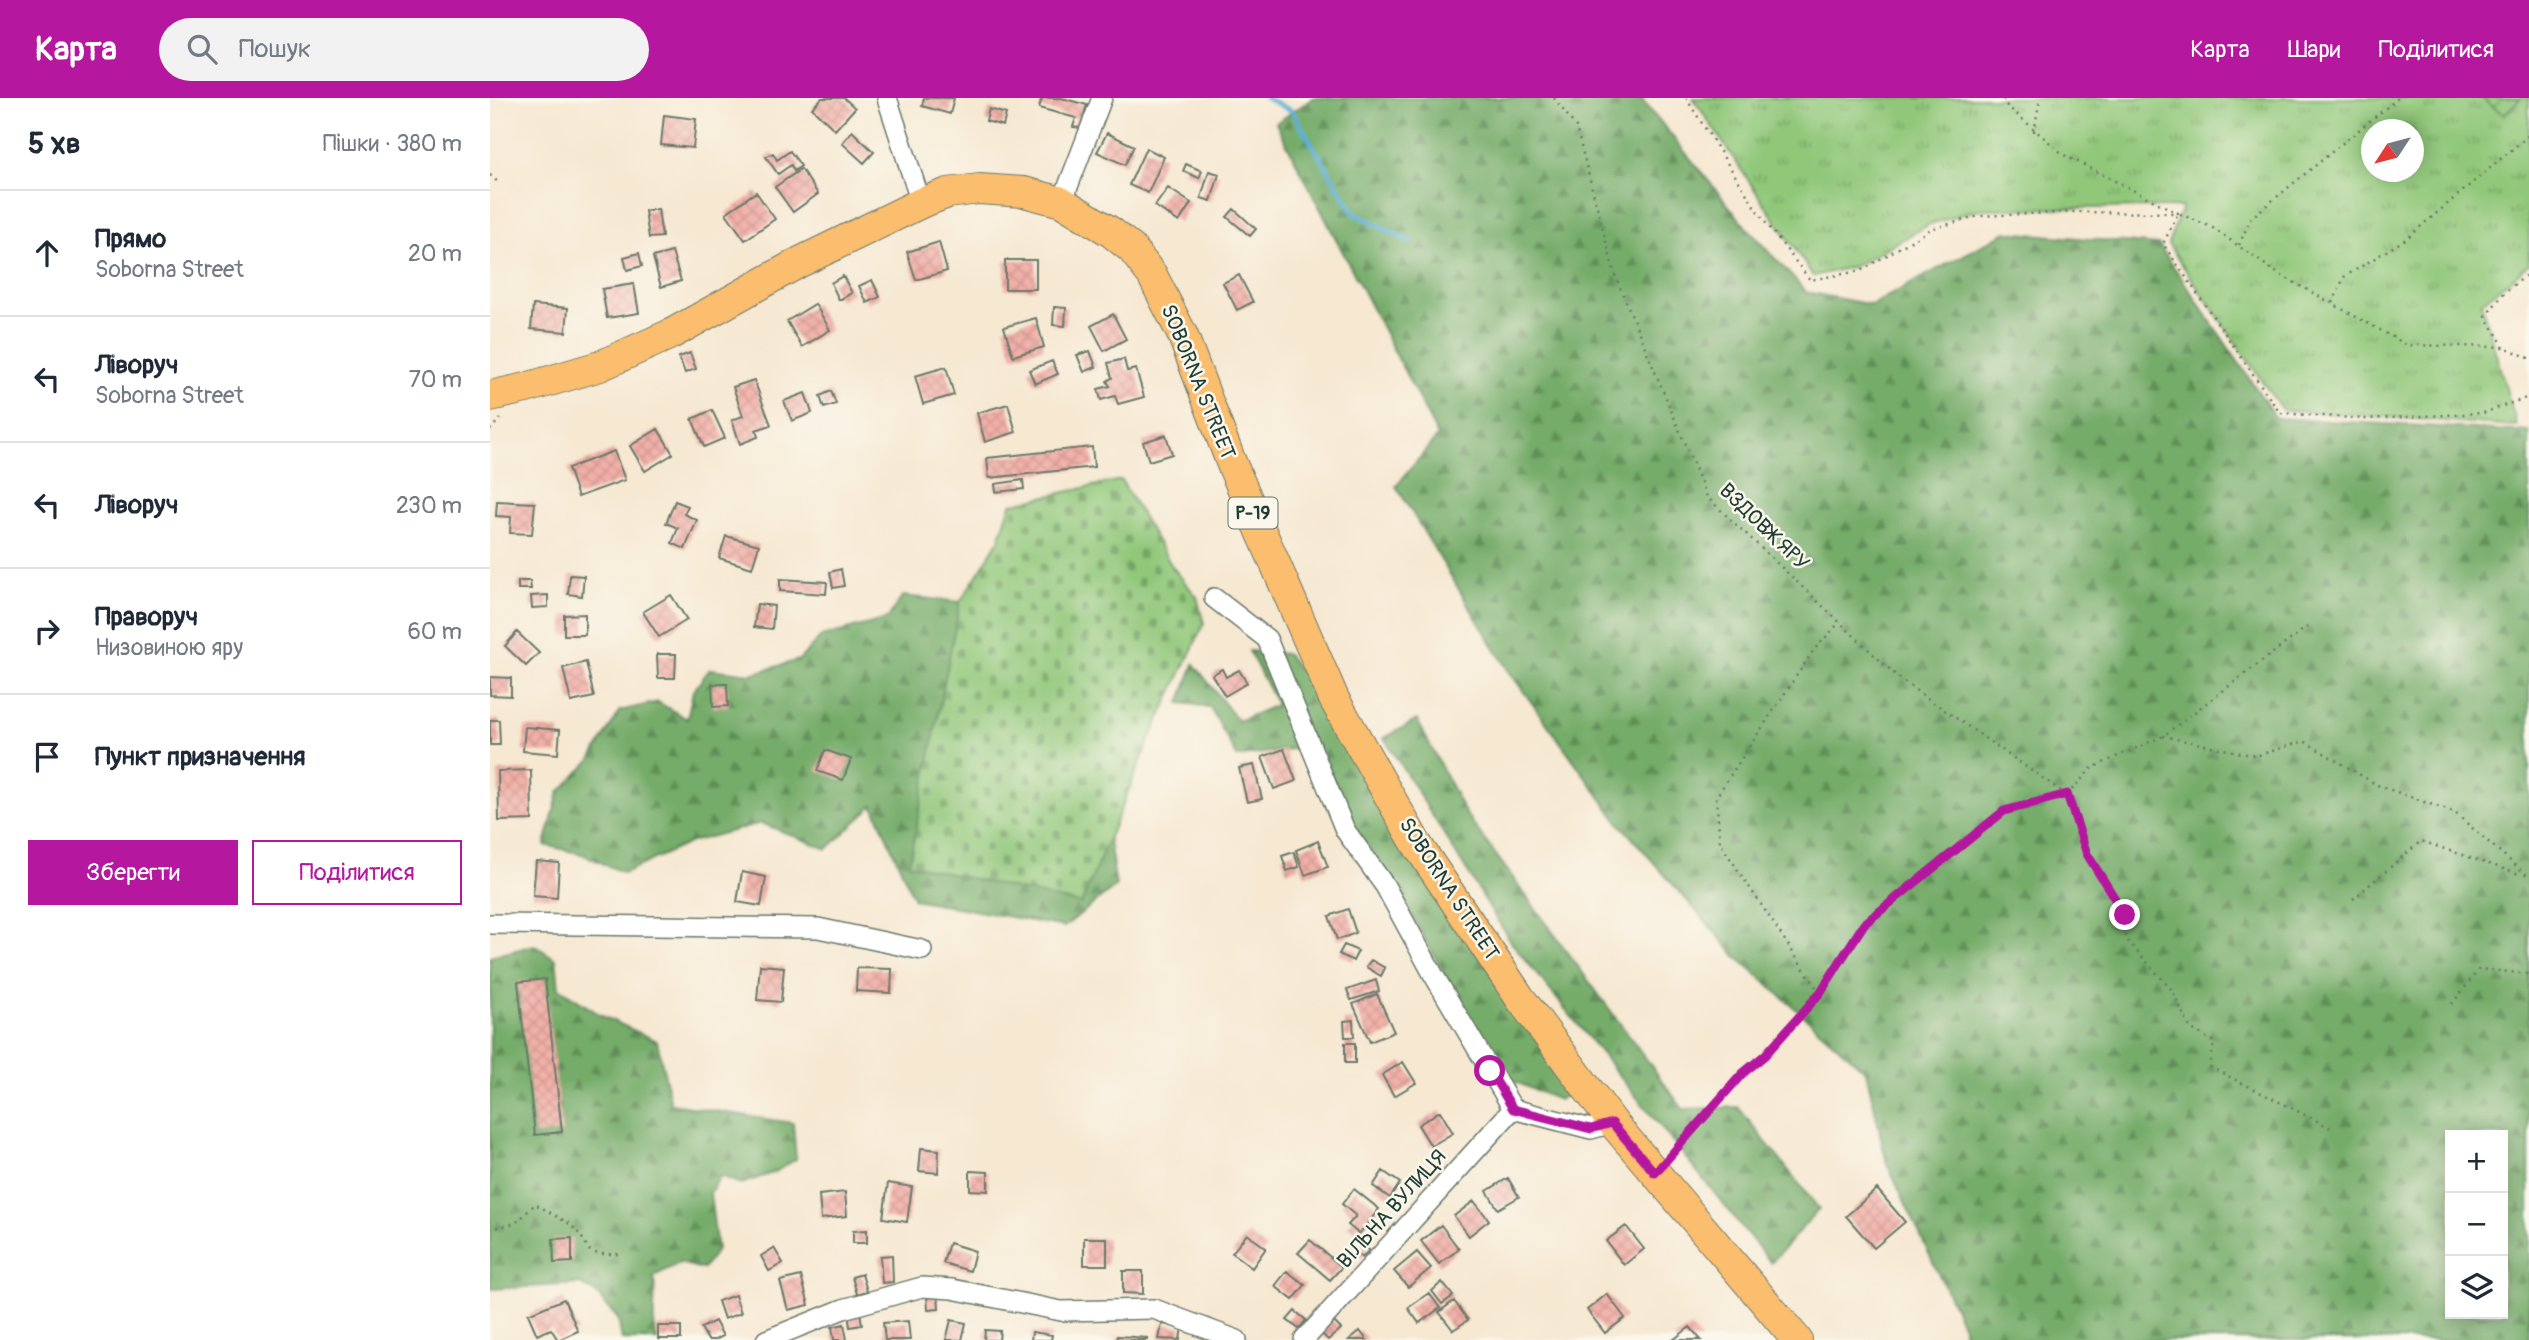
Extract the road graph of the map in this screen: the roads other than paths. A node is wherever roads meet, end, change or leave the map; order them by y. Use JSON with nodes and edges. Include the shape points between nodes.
{"nodes":[{"id":1,"x":887,"y":98,"type":"edge"},
{"id":2,"x":1102,"y":98,"type":"edge"},
{"id":3,"x":1062,"y":202,"type":"junction"},
{"id":4,"x":921,"y":203,"type":"junction"},
{"id":5,"x":496,"y":406,"type":"edge"},
{"id":6,"x":1214,"y":598,"type":"dead end"},
{"id":7,"x":490,"y":924,"type":"edge"},
{"id":8,"x":922,"y":950,"type":"dead end"},
{"id":9,"x":1513,"y":1109,"type":"junction"},
{"id":10,"x":1612,"y":1123,"type":"junction"},
{"id":11,"x":766,"y":1340,"type":"edge"},
{"id":12,"x":1237,"y":1340,"type":"edge"},
{"id":13,"x":1304,"y":1340,"type":"edge"},
{"id":14,"x":1797,"y":1340,"type":"edge"}],
"edges":[{"from":1,"to":4,"type":"street"},
{"from":2,"to":3,"type":"street"},
{"from":3,"to":4,"type":"main road","name":"SOBORNA STREET","number":"Р-19","via":[[1024,192],[979,189]]},
{"from":3,"to":10,"type":"main road","name":"SOBORNA STREET","number":"Р-19","via":[[1132,249],[1152,275],[1183,336],[1231,462],[1334,699],[1416,843],[1520,998]]},
{"from":4,"to":5,"type":"main road","name":"SOBORNA STREET","number":"Р-19","via":[[800,262],[671,334],[600,366],[526,388]]},
{"from":6,"to":9,"type":"street","via":[[1267,639],[1345,830],[1385,886]]},
{"from":7,"to":8,"type":"street","via":[[818,928]]},
{"from":9,"to":10,"type":"street","via":[[1591,1129]]},
{"from":9,"to":13,"type":"street","name":"ВІЛЬНА ВУЛИЦЯ"},
{"from":10,"to":14,"type":"main road","name":"SOBORNA STREET","number":"Р-19"},
{"from":11,"to":12,"type":"street","via":[[843,1309],[922,1287],[1061,1311],[1154,1309]]}]}
